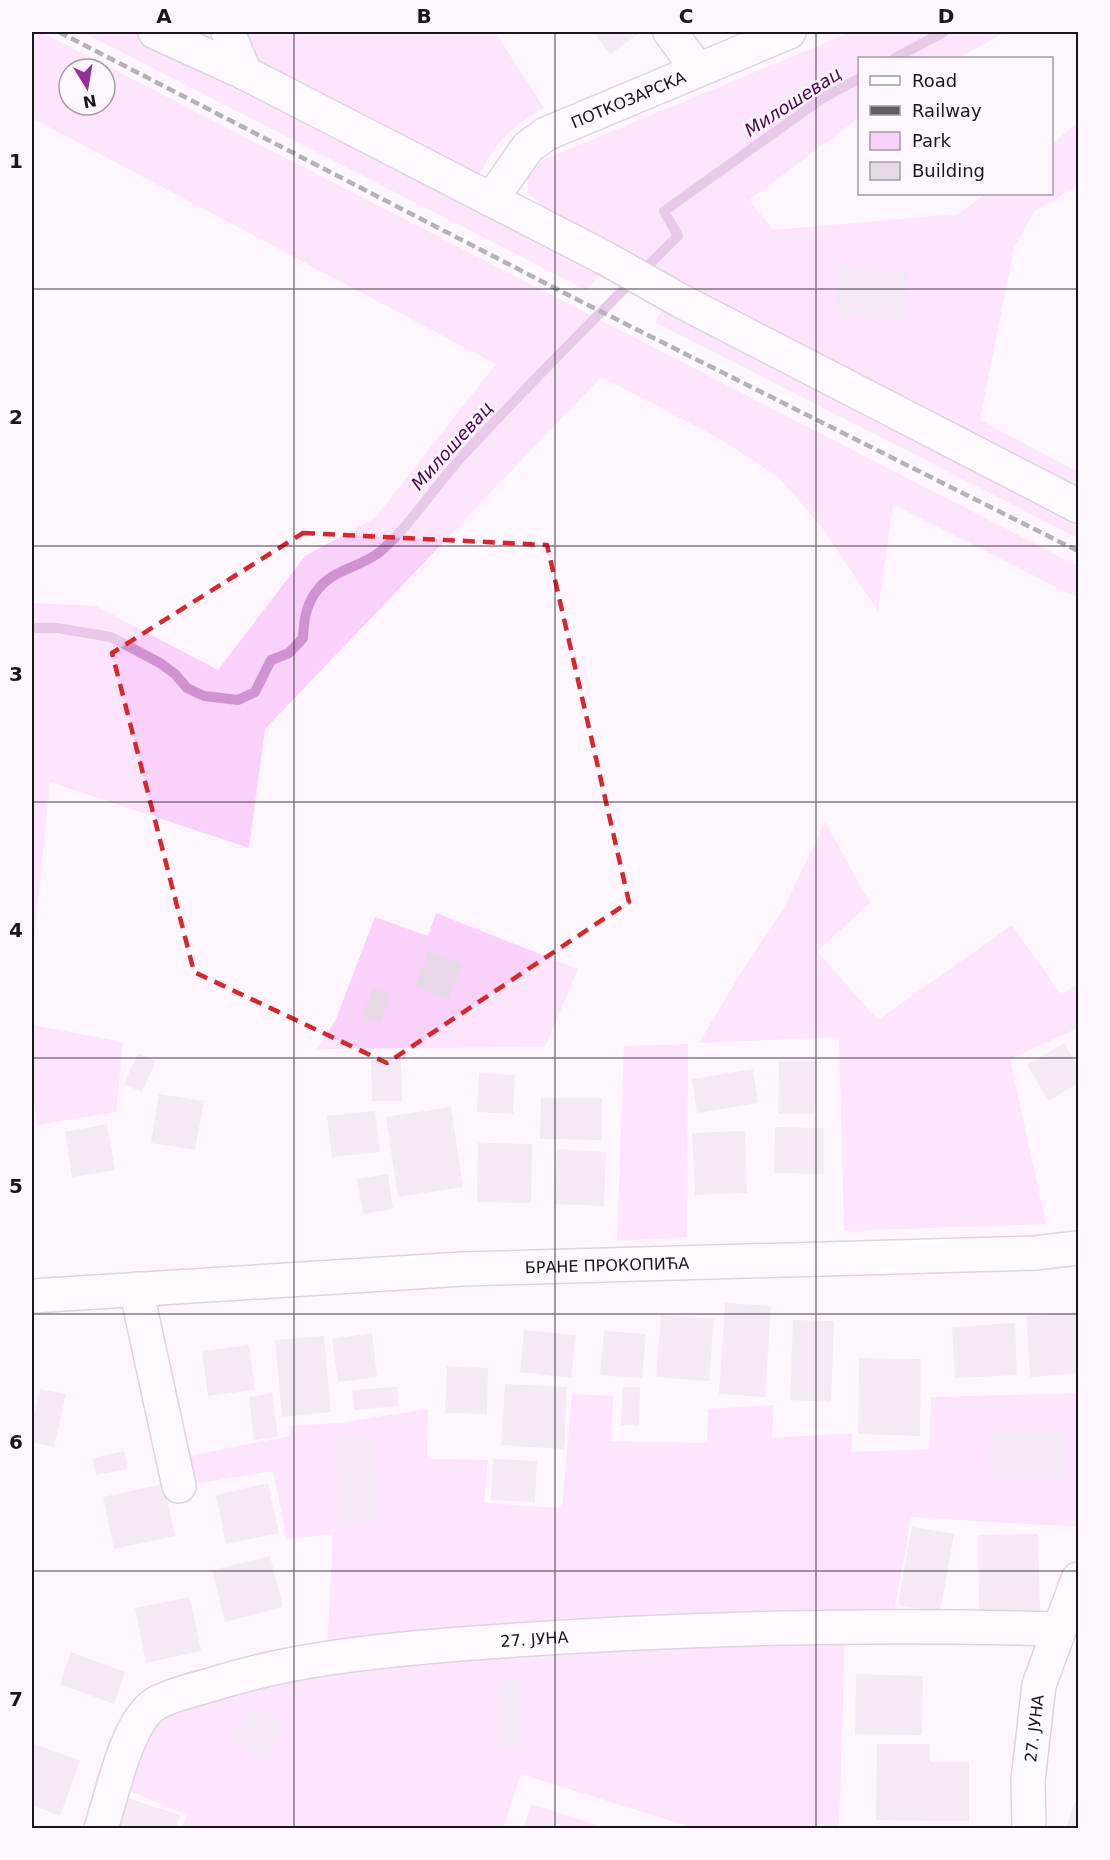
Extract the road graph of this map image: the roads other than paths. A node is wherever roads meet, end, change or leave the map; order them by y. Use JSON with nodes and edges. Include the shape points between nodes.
{"nodes":[{"id":1,"x":155,"y":32,"type":"edge"},
{"id":2,"x":228,"y":32,"type":"edge"},
{"id":3,"x":670,"y":32,"type":"edge"},
{"id":4,"x":789,"y":32,"type":"edge"},
{"id":5,"x":698,"y":70,"type":"junction"},
{"id":6,"x":245,"y":73,"type":"junction"},
{"id":7,"x":491,"y":200,"type":"junction"},
{"id":8,"x":1078,"y":506,"type":"edge"},
{"id":9,"x":1078,"y":1248,"type":"edge"},
{"id":10,"x":136,"y":1289,"type":"junction"},
{"id":11,"x":32,"y":1296,"type":"edge"},
{"id":12,"x":179,"y":1486,"type":"dead end"},
{"id":13,"x":1078,"y":1580,"type":"edge"},
{"id":14,"x":1059,"y":1629,"type":"junction"},
{"id":15,"x":101,"y":1828,"type":"edge"},
{"id":16,"x":1029,"y":1828,"type":"edge"}],
"edges":[{"from":1,"to":6,"type":"street"},
{"from":2,"to":6,"type":"street"},
{"from":3,"to":5,"type":"street"},
{"from":4,"to":5,"type":"street","name":"ПОТКОЗАРСКА"},
{"from":5,"to":7,"type":"street","name":"ПОТКОЗАРСКА","via":[[546,134],[528,147]]},
{"from":6,"to":7,"type":"street"},
{"from":7,"to":8,"type":"street"},
{"from":9,"to":10,"type":"street","name":"БРАНЕ ПРОКОПИЋА","via":[[1035,1253],[463,1269]]},
{"from":10,"to":11,"type":"street","name":"БРАНЕ ПРОКОПИЋА"},
{"from":10,"to":12,"type":"street"},
{"from":13,"to":14,"type":"street","name":"27. ЈУНА"},
{"from":14,"to":15,"type":"street","name":"27. ЈУНА","via":[[758,1627],[627,1633],[349,1653],[259,1669],[154,1705],[130,1737]]},
{"from":14,"to":16,"type":"street","name":"27. ЈУНА","via":[[1039,1685],[1028,1780]]}]}
